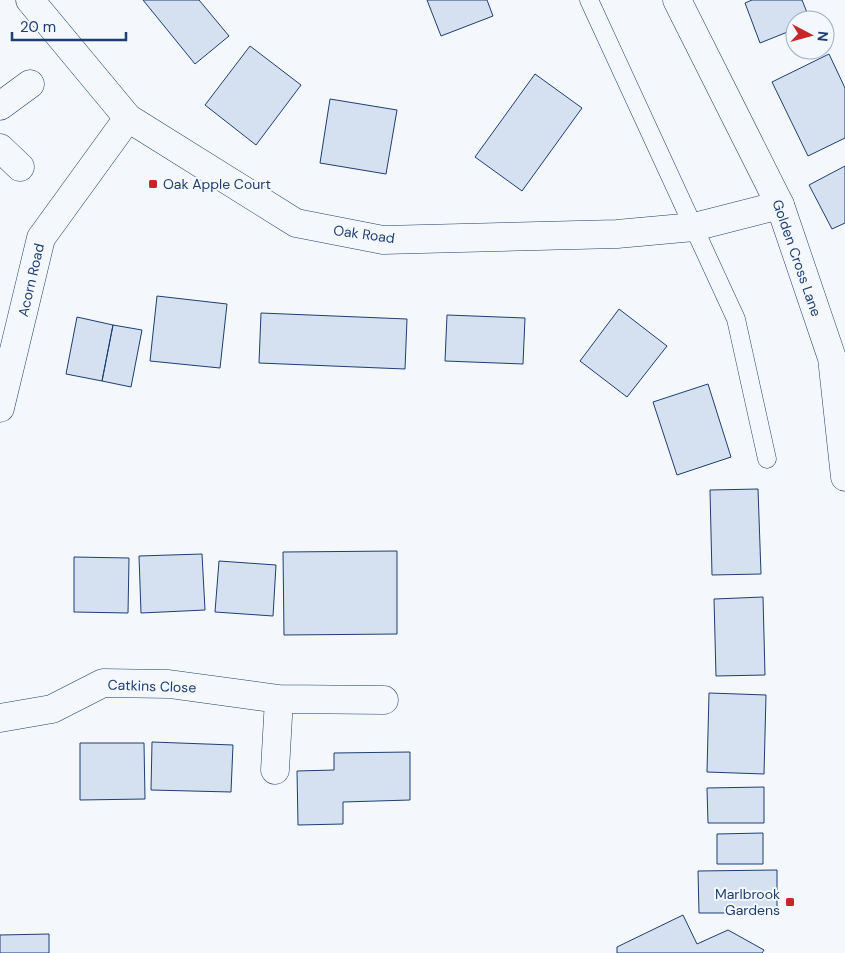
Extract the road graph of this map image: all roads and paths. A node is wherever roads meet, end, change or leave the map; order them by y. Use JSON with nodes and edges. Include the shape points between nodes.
{"nodes":[{"id":1,"x":30,"y":0,"type":"edge"},
{"id":2,"x":589,"y":0,"type":"edge"},
{"id":3,"x":677,"y":0,"type":"edge"},
{"id":4,"x":30,"y":84,"type":"dead end"},
{"id":5,"x":0,"y":106,"type":"edge"},
{"id":6,"x":128,"y":118,"type":"junction"},
{"id":7,"x":0,"y":148,"type":"edge"},
{"id":8,"x":20,"y":167,"type":"dead end"},
{"id":9,"x":780,"y":205,"type":"junction"},
{"id":10,"x":694,"y":227,"type":"junction"},
{"id":11,"x":0,"y":408,"type":"edge"},
{"id":12,"x":767,"y":458,"type":"dead end"},
{"id":13,"x":845,"y":477,"type":"edge"},
{"id":14,"x":280,"y":699,"type":"junction"},
{"id":15,"x":384,"y":700,"type":"dead end"},
{"id":16,"x":0,"y":718,"type":"edge"},
{"id":17,"x":275,"y":770,"type":"dead end"}],
"edges":[{"from":1,"to":6,"type":"street","name":"Oak Road"},
{"from":2,"to":10,"type":"lane"},
{"from":3,"to":9,"type":"street","name":"Golden Cross Lane"},
{"from":4,"to":5,"type":"street"},
{"from":6,"to":10,"type":"street","name":"Oak Road","via":[[296,222],[383,240],[616,234]]},
{"from":6,"to":11,"type":"street","name":"Acorn Road","via":[[41,238]]},
{"from":7,"to":8,"type":"street"},
{"from":9,"to":10,"type":"street","name":"Oak Road"},
{"from":9,"to":13,"type":"street","name":"Golden Cross Lane","via":[[832,358]]},
{"from":10,"to":12,"type":"lane","via":[[736,320]]},
{"from":14,"to":15,"type":"street","name":"Catkins Close"},
{"from":14,"to":16,"type":"street","name":"Catkins Close","via":[[169,684],[102,683],[52,708]]},
{"from":14,"to":17,"type":"street"}]}
